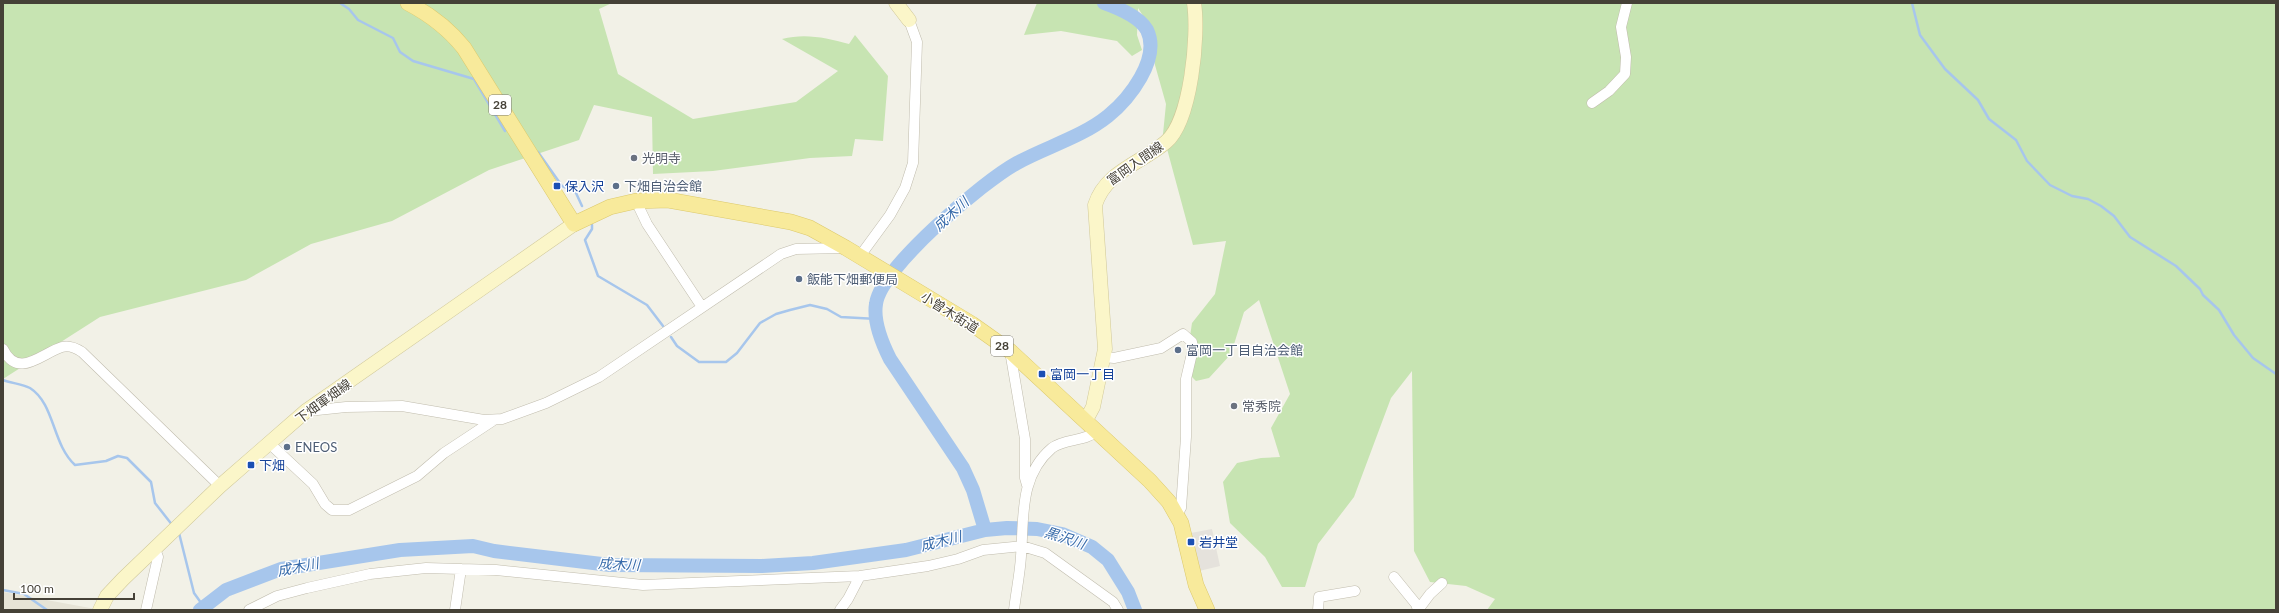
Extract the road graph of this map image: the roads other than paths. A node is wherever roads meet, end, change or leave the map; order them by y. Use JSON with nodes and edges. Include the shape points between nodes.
{"nodes":[{"id":1,"x":408,"y":3,"type":"edge"},
{"id":2,"x":896,"y":3,"type":"edge"},
{"id":3,"x":1194,"y":3,"type":"edge"},
{"id":4,"x":1627,"y":3,"type":"edge"},
{"id":5,"x":909,"y":20,"type":"joint"},
{"id":6,"x":1592,"y":103,"type":"dead end"},
{"id":7,"x":636,"y":201,"type":"junction"},
{"id":8,"x":574,"y":224,"type":"junction"},
{"id":9,"x":846,"y":248,"type":"junction"},
{"id":10,"x":863,"y":258,"type":"junction"},
{"id":11,"x":702,"y":307,"type":"junction"},
{"id":12,"x":3,"y":349,"type":"edge"},
{"id":13,"x":1010,"y":352,"type":"junction"},
{"id":14,"x":1104,"y":357,"type":"junction"},
{"id":15,"x":306,"y":411,"type":"junction"},
{"id":16,"x":495,"y":420,"type":"junction"},
{"id":17,"x":1086,"y":420,"type":"junction"},
{"id":18,"x":1097,"y":431,"type":"junction"},
{"id":19,"x":269,"y":443,"type":"junction"},
{"id":20,"x":1027,"y":485,"type":"junction"},
{"id":21,"x":220,"y":486,"type":"junction"},
{"id":22,"x":1176,"y":514,"type":"junction"},
{"id":23,"x":1022,"y":546,"type":"junction"},
{"id":24,"x":155,"y":548,"type":"junction"},
{"id":25,"x":461,"y":569,"type":"junction"},
{"id":26,"x":860,"y":576,"type":"junction"},
{"id":27,"x":1394,"y":577,"type":"dead end"},
{"id":28,"x":1442,"y":583,"type":"dead end"},
{"id":29,"x":1355,"y":592,"type":"dead end"},
{"id":30,"x":100,"y":610,"type":"edge"},
{"id":31,"x":146,"y":610,"type":"edge"},
{"id":32,"x":249,"y":610,"type":"edge"},
{"id":33,"x":455,"y":610,"type":"edge"},
{"id":34,"x":840,"y":610,"type":"edge"},
{"id":35,"x":1014,"y":610,"type":"edge"},
{"id":36,"x":1118,"y":610,"type":"edge"},
{"id":37,"x":1207,"y":610,"type":"edge"},
{"id":38,"x":1318,"y":610,"type":"edge"},
{"id":39,"x":1418,"y":610,"type":"edge"}],
"edges":[{"from":1,"to":8,"type":"main road","number":"28","via":[[429,14],[452,33],[464,48]]},
{"from":2,"to":5,"type":"main road"},
{"from":3,"to":14,"type":"main road","name":"富岡入間線","via":[[1197,20],[1196,48],[1177,129],[1161,146],[1113,176],[1104,185],[1095,205]]},
{"from":4,"to":6,"type":"street","via":[[1621,27],[1626,57],[1625,74],[1610,91]]},
{"from":5,"to":10,"type":"street","via":[[918,42],[913,163],[905,188]]},
{"from":7,"to":8,"type":"main road","name":"小曽木街道","number":"28","via":[[610,207]]},
{"from":7,"to":9,"type":"main road","name":"小曽木街道","number":"28","via":[[668,200],[791,222],[810,228]]},
{"from":7,"to":11,"type":"street","via":[[647,224]]},
{"from":8,"to":15,"type":"main road","name":"下畑軍畑線"},
{"from":9,"to":10,"type":"main road","name":"小曽木街道","number":"28"},
{"from":9,"to":11,"type":"street","via":[[789,251]]},
{"from":10,"to":13,"type":"main road","name":"小曽木街道","number":"28","via":[[972,324]]},
{"from":11,"to":16,"type":"street","via":[[599,377],[546,403]]},
{"from":12,"to":21,"type":"street","via":[[11,359],[24,363],[34,362],[61,347],[75,348],[82,352]]},
{"from":13,"to":17,"type":"main road","name":"小曽木街道","number":"28"},
{"from":13,"to":20,"type":"street","via":[[1025,438]]},
{"from":14,"to":17,"type":"main road","name":"富岡入間線","via":[[1093,407]]},
{"from":14,"to":22,"type":"street","via":[[1114,358],[1160,348],[1183,334],[1192,342],[1193,349],[1186,379],[1186,437],[1181,508]]},
{"from":15,"to":16,"type":"street","via":[[402,406]]},
{"from":15,"to":19,"type":"main road","name":"下畑軍畑線"},
{"from":16,"to":19,"type":"street","via":[[444,453],[417,476],[349,510],[332,510],[325,504],[313,484]]},
{"from":17,"to":18,"type":"main road","name":"小曽木街道","number":"28"},
{"from":18,"to":20,"type":"street","via":[[1093,435],[1062,442],[1051,449]]},
{"from":18,"to":22,"type":"main road","name":"小曽木街道","number":"28","via":[[1159,490]]},
{"from":19,"to":21,"type":"main road","name":"下畑軍畑線"},
{"from":20,"to":23,"type":"street","via":[[1022,517]]},
{"from":21,"to":24,"type":"main road","name":"下畑軍畑線"},
{"from":22,"to":37,"type":"main road","name":"小曽木街道","number":"28","via":[[1184,532],[1196,585]]},
{"from":23,"to":26,"type":"street","via":[[984,550],[928,566]]},
{"from":23,"to":35,"type":"street"},
{"from":23,"to":36,"type":"street","via":[[1045,553],[1113,602]]},
{"from":24,"to":30,"type":"main road","name":"下畑軍畑線","via":[[107,596]]},
{"from":24,"to":31,"type":"street","via":[[158,557]]},
{"from":25,"to":26,"type":"street","via":[[648,585]]},
{"from":25,"to":32,"type":"street","via":[[426,568],[370,574],[277,596]]},
{"from":25,"to":33,"type":"street"},
{"from":26,"to":34,"type":"street"},
{"from":27,"to":39,"type":"street"},
{"from":28,"to":39,"type":"street"},
{"from":29,"to":38,"type":"street","via":[[1319,598]]}]}
